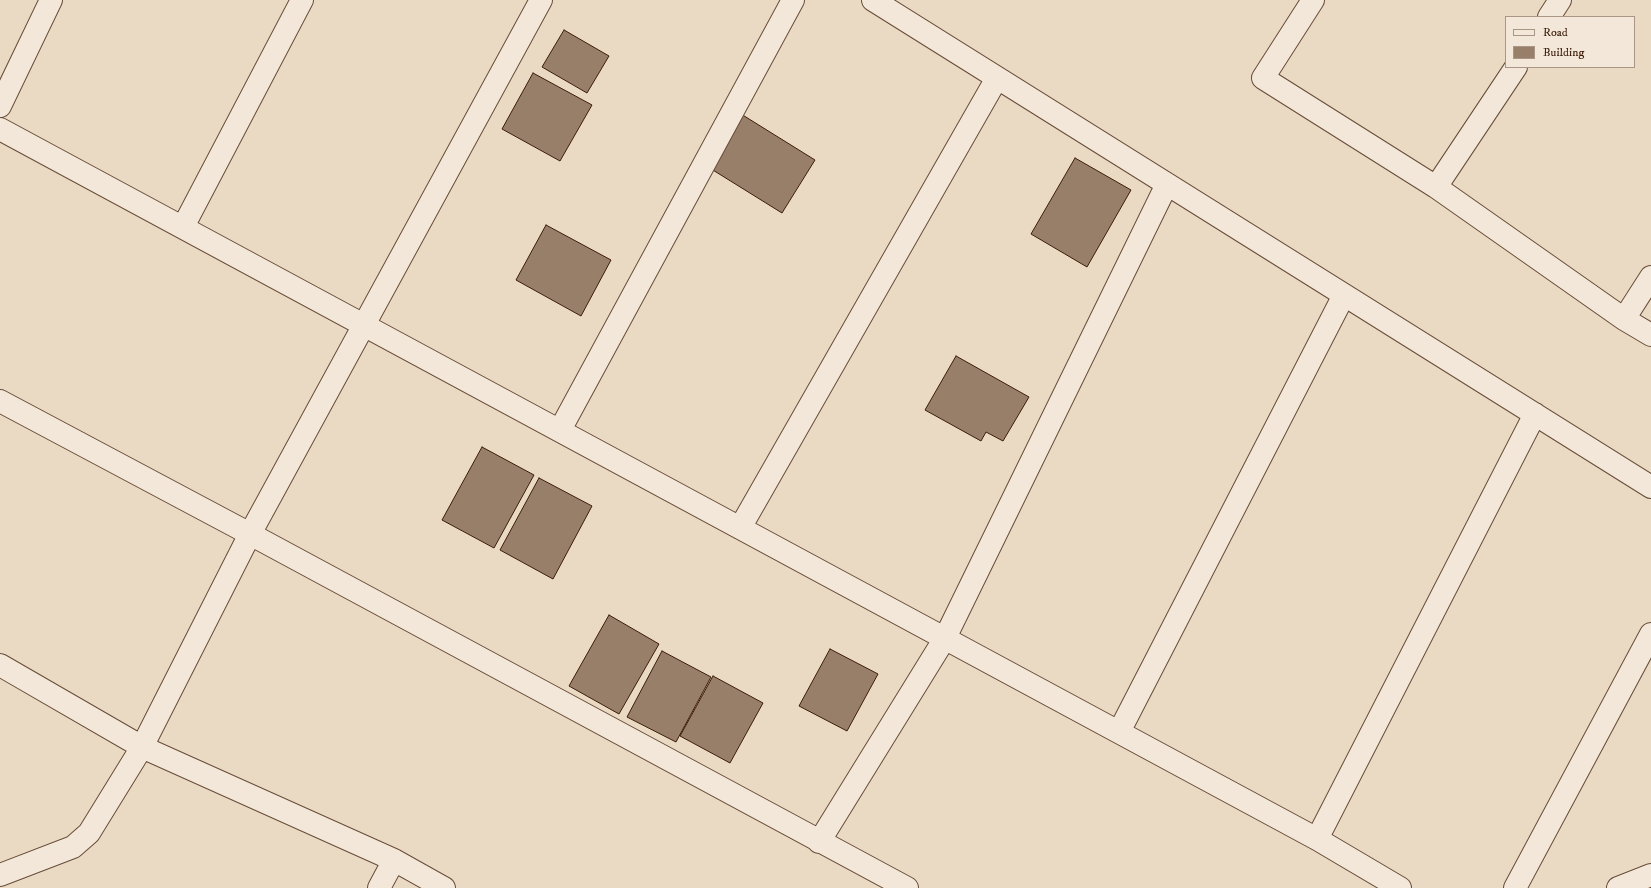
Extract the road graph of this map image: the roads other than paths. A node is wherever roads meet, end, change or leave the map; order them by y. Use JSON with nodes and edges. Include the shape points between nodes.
{"nodes":[{"id":1,"x":51,"y":0,"type":"edge"},
{"id":2,"x":302,"y":0,"type":"edge"},
{"id":3,"x":541,"y":0,"type":"edge"},
{"id":4,"x":793,"y":0,"type":"edge"},
{"id":5,"x":873,"y":0,"type":"edge"},
{"id":6,"x":1314,"y":0,"type":"edge"},
{"id":7,"x":1560,"y":0,"type":"edge"},
{"id":8,"x":1550,"y":16,"type":"edge"},
{"id":9,"x":1515,"y":68,"type":"edge"},
{"id":10,"x":997,"y":78,"type":"junction"},
{"id":11,"x":0,"y":106,"type":"edge"},
{"id":12,"x":0,"y":128,"type":"edge"},
{"id":13,"x":1167,"y":184,"type":"junction"},
{"id":14,"x":1436,"y":187,"type":"junction"},
{"id":15,"x":183,"y":227,"type":"junction"},
{"id":16,"x":1651,"y":277,"type":"edge"},
{"id":17,"x":1344,"y":295,"type":"junction"},
{"id":18,"x":1624,"y":319,"type":"junction"},
{"id":19,"x":363,"y":324,"type":"junction"},
{"id":20,"x":1651,"y":335,"type":"edge"},
{"id":21,"x":0,"y":401,"type":"edge"},
{"id":22,"x":1535,"y":414,"type":"junction"},
{"id":23,"x":560,"y":430,"type":"junction"},
{"id":24,"x":1651,"y":487,"type":"edge"},
{"id":25,"x":740,"y":528,"type":"junction"},
{"id":26,"x":250,"y":534,"type":"junction"},
{"id":27,"x":1651,"y":634,"type":"edge"},
{"id":28,"x":945,"y":638,"type":"junction"},
{"id":29,"x":0,"y":665,"type":"edge"},
{"id":30,"x":1119,"y":732,"type":"junction"},
{"id":31,"x":142,"y":747,"type":"junction"},
{"id":32,"x":1317,"y":838,"type":"junction"},
{"id":33,"x":819,"y":842,"type":"junction"},
{"id":34,"x":394,"y":860,"type":"junction"},
{"id":35,"x":0,"y":875,"type":"edge"},
{"id":36,"x":1651,"y":875,"type":"edge"},
{"id":37,"x":379,"y":888,"type":"edge"},
{"id":38,"x":444,"y":888,"type":"edge"},
{"id":39,"x":907,"y":888,"type":"edge"},
{"id":40,"x":1400,"y":888,"type":"edge"},
{"id":41,"x":1515,"y":888,"type":"edge"},
{"id":42,"x":1618,"y":888,"type":"edge"}],
"edges":[{"from":1,"to":11,"type":"street"},
{"from":2,"to":15,"type":"street"},
{"from":3,"to":19,"type":"street"},
{"from":4,"to":23,"type":"street"},
{"from":5,"to":10,"type":"street"},
{"from":6,"to":14,"type":"street","via":[[1263,78]]},
{"from":7,"to":8,"type":"street"},
{"from":9,"to":14,"type":"street"},
{"from":10,"to":13,"type":"street"},
{"from":10,"to":25,"type":"street"},
{"from":12,"to":15,"type":"street"},
{"from":13,"to":17,"type":"street"},
{"from":13,"to":28,"type":"street"},
{"from":14,"to":18,"type":"street"},
{"from":15,"to":19,"type":"street"},
{"from":16,"to":18,"type":"street"},
{"from":17,"to":22,"type":"street"},
{"from":17,"to":30,"type":"street"},
{"from":18,"to":20,"type":"street"},
{"from":19,"to":23,"type":"street"},
{"from":19,"to":26,"type":"street"},
{"from":21,"to":26,"type":"street"},
{"from":22,"to":24,"type":"street"},
{"from":22,"to":32,"type":"street"},
{"from":23,"to":25,"type":"street"},
{"from":25,"to":28,"type":"street"},
{"from":26,"to":31,"type":"street"},
{"from":26,"to":33,"type":"street"},
{"from":27,"to":41,"type":"street"},
{"from":28,"to":30,"type":"street"},
{"from":28,"to":33,"type":"street"},
{"from":29,"to":31,"type":"street"},
{"from":30,"to":32,"type":"street"},
{"from":31,"to":34,"type":"street"},
{"from":31,"to":35,"type":"street","via":[[89,833],[73,847]]},
{"from":32,"to":40,"type":"street"},
{"from":33,"to":39,"type":"street"},
{"from":34,"to":37,"type":"street"},
{"from":34,"to":38,"type":"street"},
{"from":36,"to":42,"type":"street"}]}
